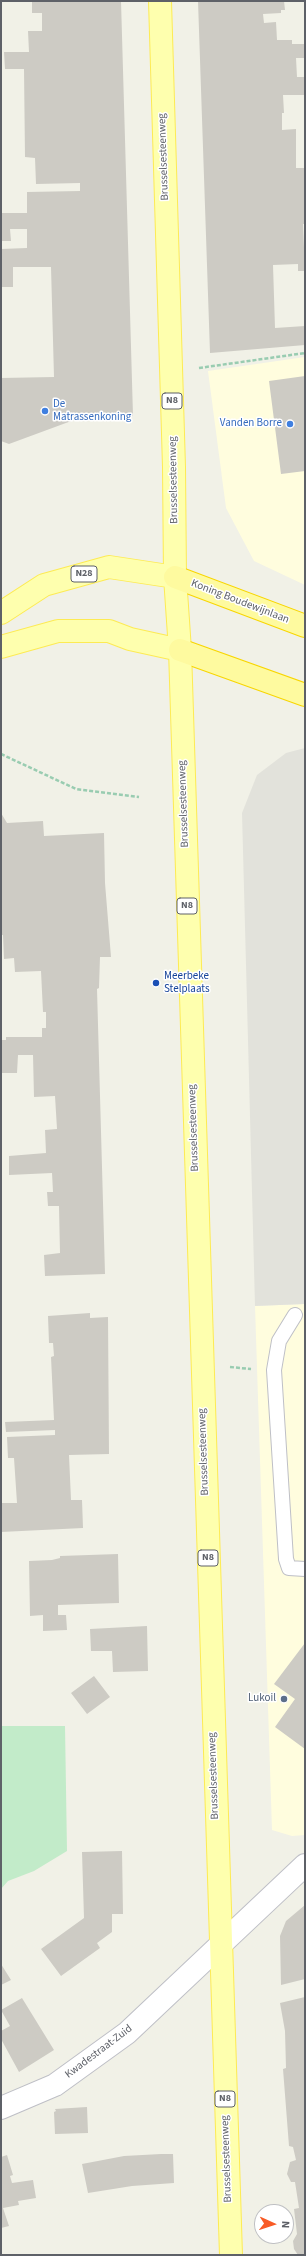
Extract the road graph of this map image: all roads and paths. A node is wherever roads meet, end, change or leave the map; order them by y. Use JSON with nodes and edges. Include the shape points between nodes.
{"nodes":[{"id":1,"x":160,"y":1,"type":"edge"},
{"id":2,"x":305,"y":353,"type":"edge"},
{"id":3,"x":171,"y":372,"type":"junction"},
{"id":4,"x":175,"y":577,"type":"junction"},
{"id":5,"x":1,"y":613,"type":"edge"},
{"id":6,"x":305,"y":626,"type":"edge"},
{"id":7,"x":1,"y":647,"type":"edge"},
{"id":8,"x":180,"y":650,"type":"junction"},
{"id":9,"x":305,"y":695,"type":"edge"},
{"id":10,"x":1,"y":754,"type":"edge"},
{"id":11,"x":139,"y":797,"type":"dead end"},
{"id":12,"x":295,"y":1315,"type":"dead end"},
{"id":13,"x":202,"y":1365,"type":"junction"},
{"id":14,"x":274,"y":1370,"type":"junction"},
{"id":15,"x":305,"y":1569,"type":"edge"},
{"id":16,"x":305,"y":1865,"type":"edge"},
{"id":17,"x":219,"y":1944,"type":"junction"},
{"id":18,"x":1,"y":2108,"type":"edge"},
{"id":19,"x":231,"y":2255,"type":"edge"}],
"edges":[{"from":1,"to":3,"type":"main road","name":"Brusselsesteenweg","number":"N8"},
{"from":2,"to":3,"type":"path"},
{"from":3,"to":4,"type":"main road","name":"Brusselsesteenweg","number":"N8"},
{"from":4,"to":5,"type":"main road","number":"N28","via":[[109,567],[44,585]]},
{"from":4,"to":6,"type":"highway","name":"Koning Boudewijnlaan","number":"N28"},
{"from":4,"to":8,"type":"main road","name":"Brusselsesteenweg","number":"N8"},
{"from":7,"to":8,"type":"main road","via":[[58,631],[109,631],[130,639]]},
{"from":8,"to":9,"type":"highway"},
{"from":8,"to":13,"type":"main road","name":"Brusselsesteenweg","number":"N8"},
{"from":10,"to":11,"type":"path","via":[[76,789]]},
{"from":12,"to":14,"type":"lane","via":[[280,1341]]},
{"from":13,"to":14,"type":"path"},
{"from":13,"to":17,"type":"main road","name":"Brusselsesteenweg","number":"N8"},
{"from":14,"to":15,"type":"lane","via":[[286,1559],[289,1568]]},
{"from":16,"to":17,"type":"street","name":"Kwadestraat-Zuid"},
{"from":17,"to":18,"type":"street","name":"Kwadestraat-Zuid","via":[[127,2033],[55,2085]]},
{"from":17,"to":19,"type":"main road","name":"Brusselsesteenweg","number":"N8"}]}
